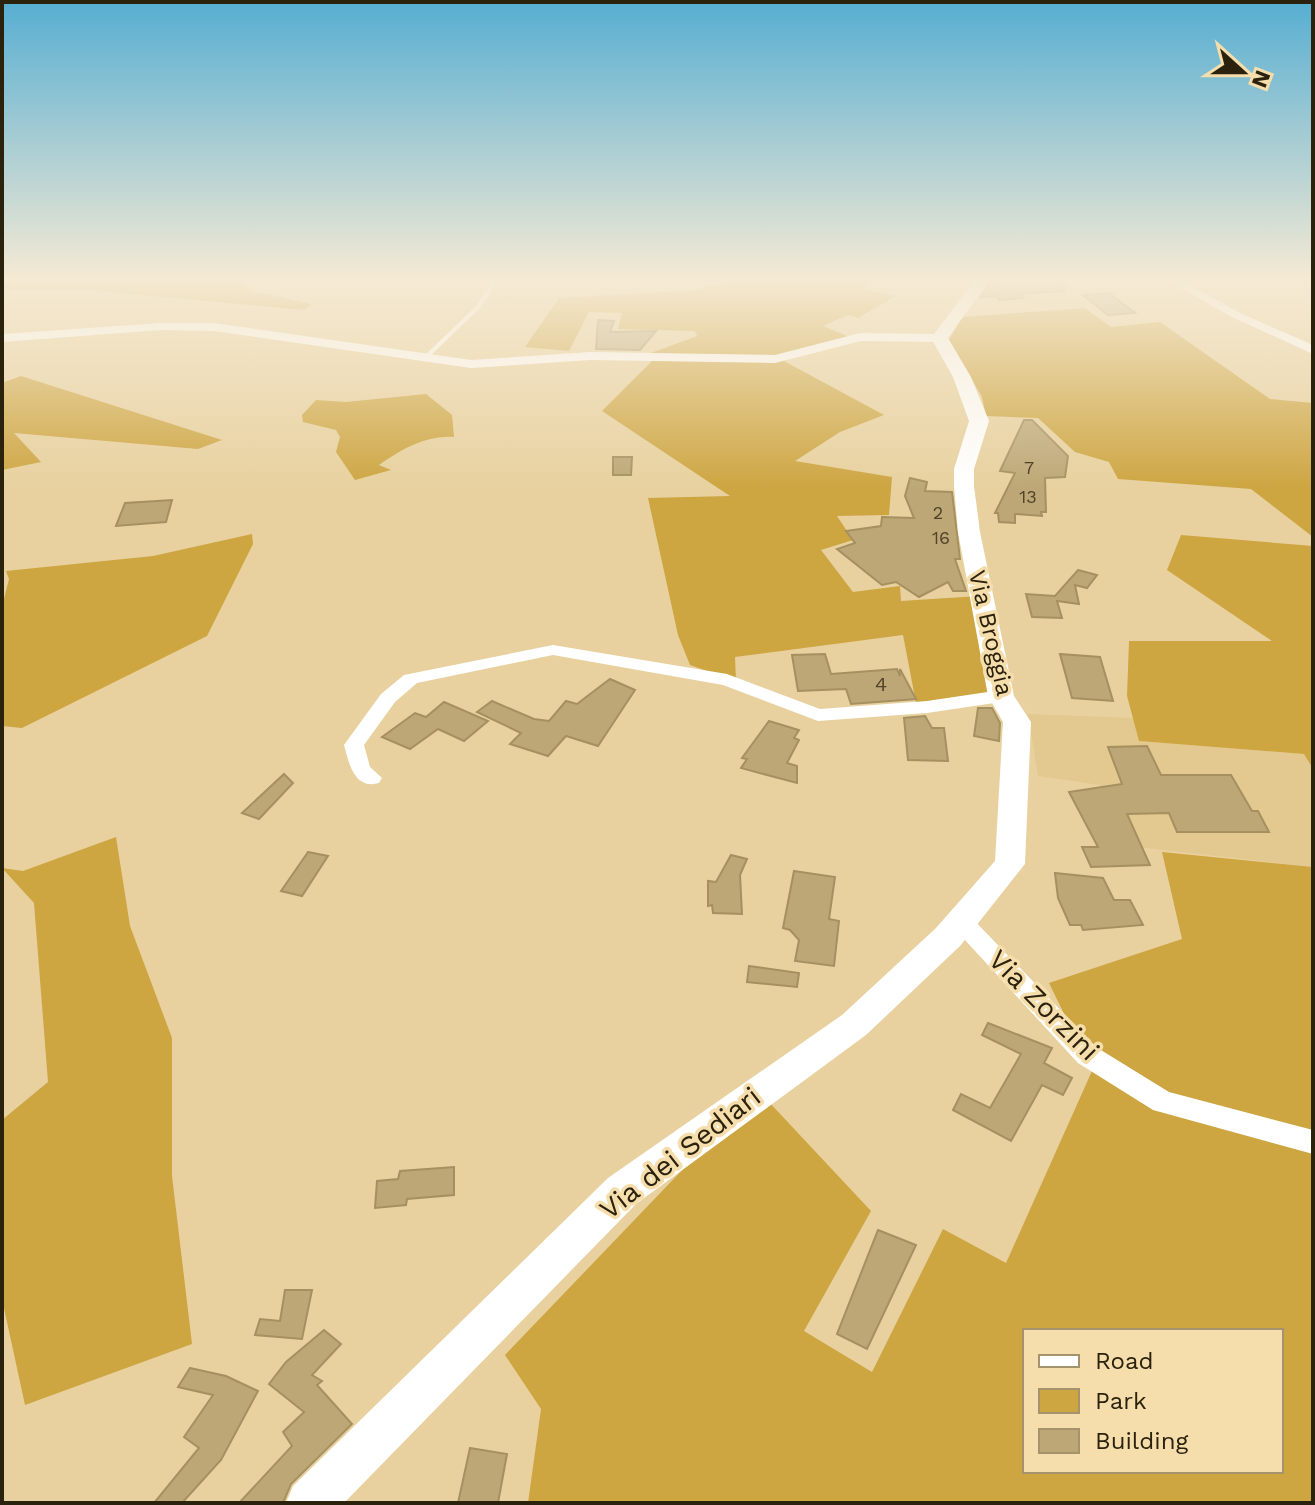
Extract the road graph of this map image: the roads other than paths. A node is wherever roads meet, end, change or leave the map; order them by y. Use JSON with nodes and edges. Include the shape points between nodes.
{"nodes":[{"id":1,"x":353,"y":348,"type":"edge"},
{"id":2,"x":435,"y":348,"type":"edge"},
{"id":3,"x":822,"y":348,"type":"edge"},
{"id":4,"x":945,"y":348,"type":"edge"},
{"id":5,"x":424,"y":359,"type":"junction"},
{"id":6,"x":1001,"y":696,"type":"junction"},
{"id":7,"x":372,"y":778,"type":"dead end"},
{"id":8,"x":961,"y":921,"type":"junction"},
{"id":9,"x":1313,"y":1142,"type":"edge"},
{"id":10,"x":310,"y":1503,"type":"edge"}],
"edges":[{"from":1,"to":5,"type":"street"},
{"from":2,"to":5,"type":"lane"},
{"from":3,"to":5,"type":"street","via":[[775,359],[590,356],[471,364]]},
{"from":4,"to":6,"type":"street","name":"Via Broggia","via":[[979,421],[964,486]]},
{"from":6,"to":7,"type":"street","via":[[818,715],[727,680],[553,650],[411,679],[388,698],[354,745],[361,770]]},
{"from":6,"to":8,"type":"street","name":"Via Broggia","via":[[1017,722],[1010,864]]},
{"from":8,"to":9,"type":"street","name":"Via Zorzini","via":[[1087,1055],[1124,1079],[1162,1102]]},
{"from":8,"to":10,"type":"street","name":"Via dei Sediari","via":[[854,1025],[622,1191]]}]}
